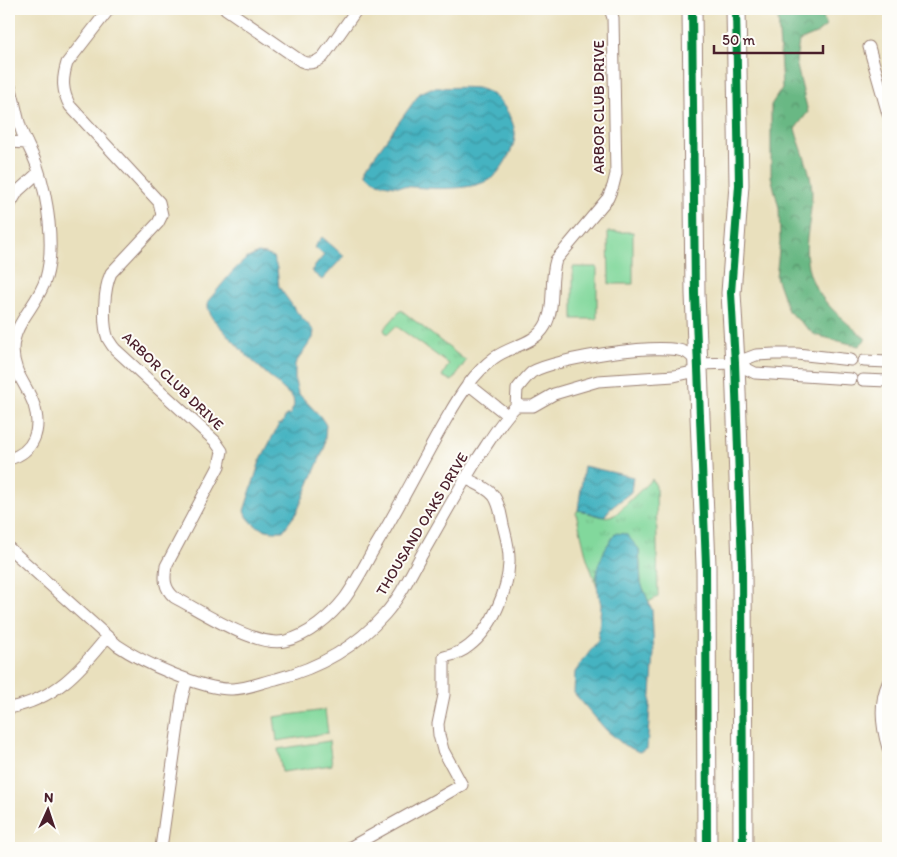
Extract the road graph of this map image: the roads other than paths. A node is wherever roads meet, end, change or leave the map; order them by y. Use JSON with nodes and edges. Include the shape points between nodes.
{"nodes":[{"id":1,"x":109,"y":9,"type":"edge"},
{"id":2,"x":226,"y":9,"type":"edge"},
{"id":3,"x":357,"y":9,"type":"edge"},
{"id":4,"x":610,"y":9,"type":"edge"},
{"id":5,"x":692,"y":9,"type":"edge"},
{"id":6,"x":736,"y":9,"type":"edge"},
{"id":7,"x":869,"y":48,"type":"dead end"},
{"id":8,"x":9,"y":84,"type":"edge"},
{"id":9,"x":888,"y":114,"type":"edge"},
{"id":10,"x":14,"y":118,"type":"edge"},
{"id":11,"x":9,"y":142,"type":"edge"},
{"id":12,"x":27,"y":143,"type":"junction"},
{"id":13,"x":39,"y":172,"type":"junction"},
{"id":14,"x":9,"y":206,"type":"edge"},
{"id":15,"x":851,"y":360,"type":"dead end"},
{"id":16,"x":864,"y":361,"type":"dead end"},
{"id":17,"x":888,"y":362,"type":"edge"},
{"id":18,"x":735,"y":363,"type":"junction"},
{"id":19,"x":698,"y":364,"type":"junction"},
{"id":20,"x":851,"y":379,"type":"dead end"},
{"id":21,"x":863,"y":380,"type":"dead end"},
{"id":22,"x":888,"y":381,"type":"edge"},
{"id":23,"x":468,"y":384,"type":"junction"},
{"id":24,"x":516,"y":406,"type":"junction"},
{"id":25,"x":507,"y":415,"type":"junction"},
{"id":26,"x":9,"y":459,"type":"edge"},
{"id":27,"x":465,"y":478,"type":"junction"},
{"id":28,"x":9,"y":548,"type":"edge"},
{"id":29,"x":107,"y":637,"type":"junction"},
{"id":30,"x":187,"y":679,"type":"junction"},
{"id":31,"x":888,"y":683,"type":"edge"},
{"id":32,"x":9,"y":708,"type":"edge"},
{"id":33,"x":888,"y":748,"type":"edge"},
{"id":34,"x":161,"y":848,"type":"edge"},
{"id":35,"x":349,"y":848,"type":"edge"},
{"id":36,"x":707,"y":848,"type":"edge"},
{"id":37,"x":743,"y":848,"type":"edge"}],
"edges":[{"from":1,"to":23,"type":"street","name":"ARBOR CLUB DRIVE","via":[[67,63],[63,85],[65,97],[159,202],[162,215],[106,282],[108,340],[222,451],[219,466],[166,566],[164,576],[168,592],[252,638],[267,642],[289,640],[311,629],[345,598]]},
{"from":2,"to":3,"type":"street","via":[[301,61],[316,63]]},
{"from":4,"to":23,"type":"street","name":"ARBOR CLUB DRIVE","via":[[614,18],[616,174],[613,186],[608,198],[556,260],[552,271],[550,316],[544,328],[536,337],[495,357]]},
{"from":5,"to":19,"type":"main road"},
{"from":6,"to":18,"type":"main road","via":[[739,185],[731,292]]},
{"from":7,"to":9,"type":"street"},
{"from":8,"to":10,"type":"street"},
{"from":10,"to":12,"type":"street"},
{"from":11,"to":12,"type":"street"},
{"from":12,"to":13,"type":"street"},
{"from":13,"to":14,"type":"street","via":[[18,191]]},
{"from":13,"to":26,"type":"street","via":[[50,254],[46,279],[19,326],[13,348],[19,378],[34,404],[37,428],[27,451]]},
{"from":15,"to":18,"type":"street","via":[[797,354],[756,354]]},
{"from":16,"to":17,"type":"street"},
{"from":18,"to":19,"type":"street"},
{"from":18,"to":20,"type":"street","via":[[755,373]]},
{"from":18,"to":37,"type":"main road","via":[[742,564]]},
{"from":19,"to":24,"type":"street","via":[[692,372],[598,381],[554,394],[533,406]]},
{"from":19,"to":24,"type":"street","name":"THOUSAND OAKS DRIVE","via":[[686,352],[670,349],[582,356],[532,372],[517,389]]},
{"from":19,"to":36,"type":"main road","via":[[706,565]]},
{"from":21,"to":22,"type":"street"},
{"from":23,"to":25,"type":"street"},
{"from":24,"to":25,"type":"street","name":"THOUSAND OAKS DRIVE"},
{"from":25,"to":27,"type":"street","name":"THOUSAND OAKS DRIVE"},
{"from":27,"to":30,"type":"street","name":"THOUSAND OAKS DRIVE","via":[[400,593],[368,632],[348,648],[306,670],[234,689],[204,686]]},
{"from":27,"to":35,"type":"street","via":[[494,495],[510,560],[503,596],[490,621],[468,647],[444,657],[439,735],[442,750],[462,785]]},
{"from":28,"to":29,"type":"street","name":"THOUSAND OAKS DRIVE"},
{"from":29,"to":30,"type":"street","name":"THOUSAND OAKS DRIVE","via":[[134,656]]},
{"from":29,"to":32,"type":"street","via":[[86,664],[55,690],[37,700]]},
{"from":30,"to":34,"type":"street"},
{"from":31,"to":33,"type":"street","via":[[882,702]]}]}
